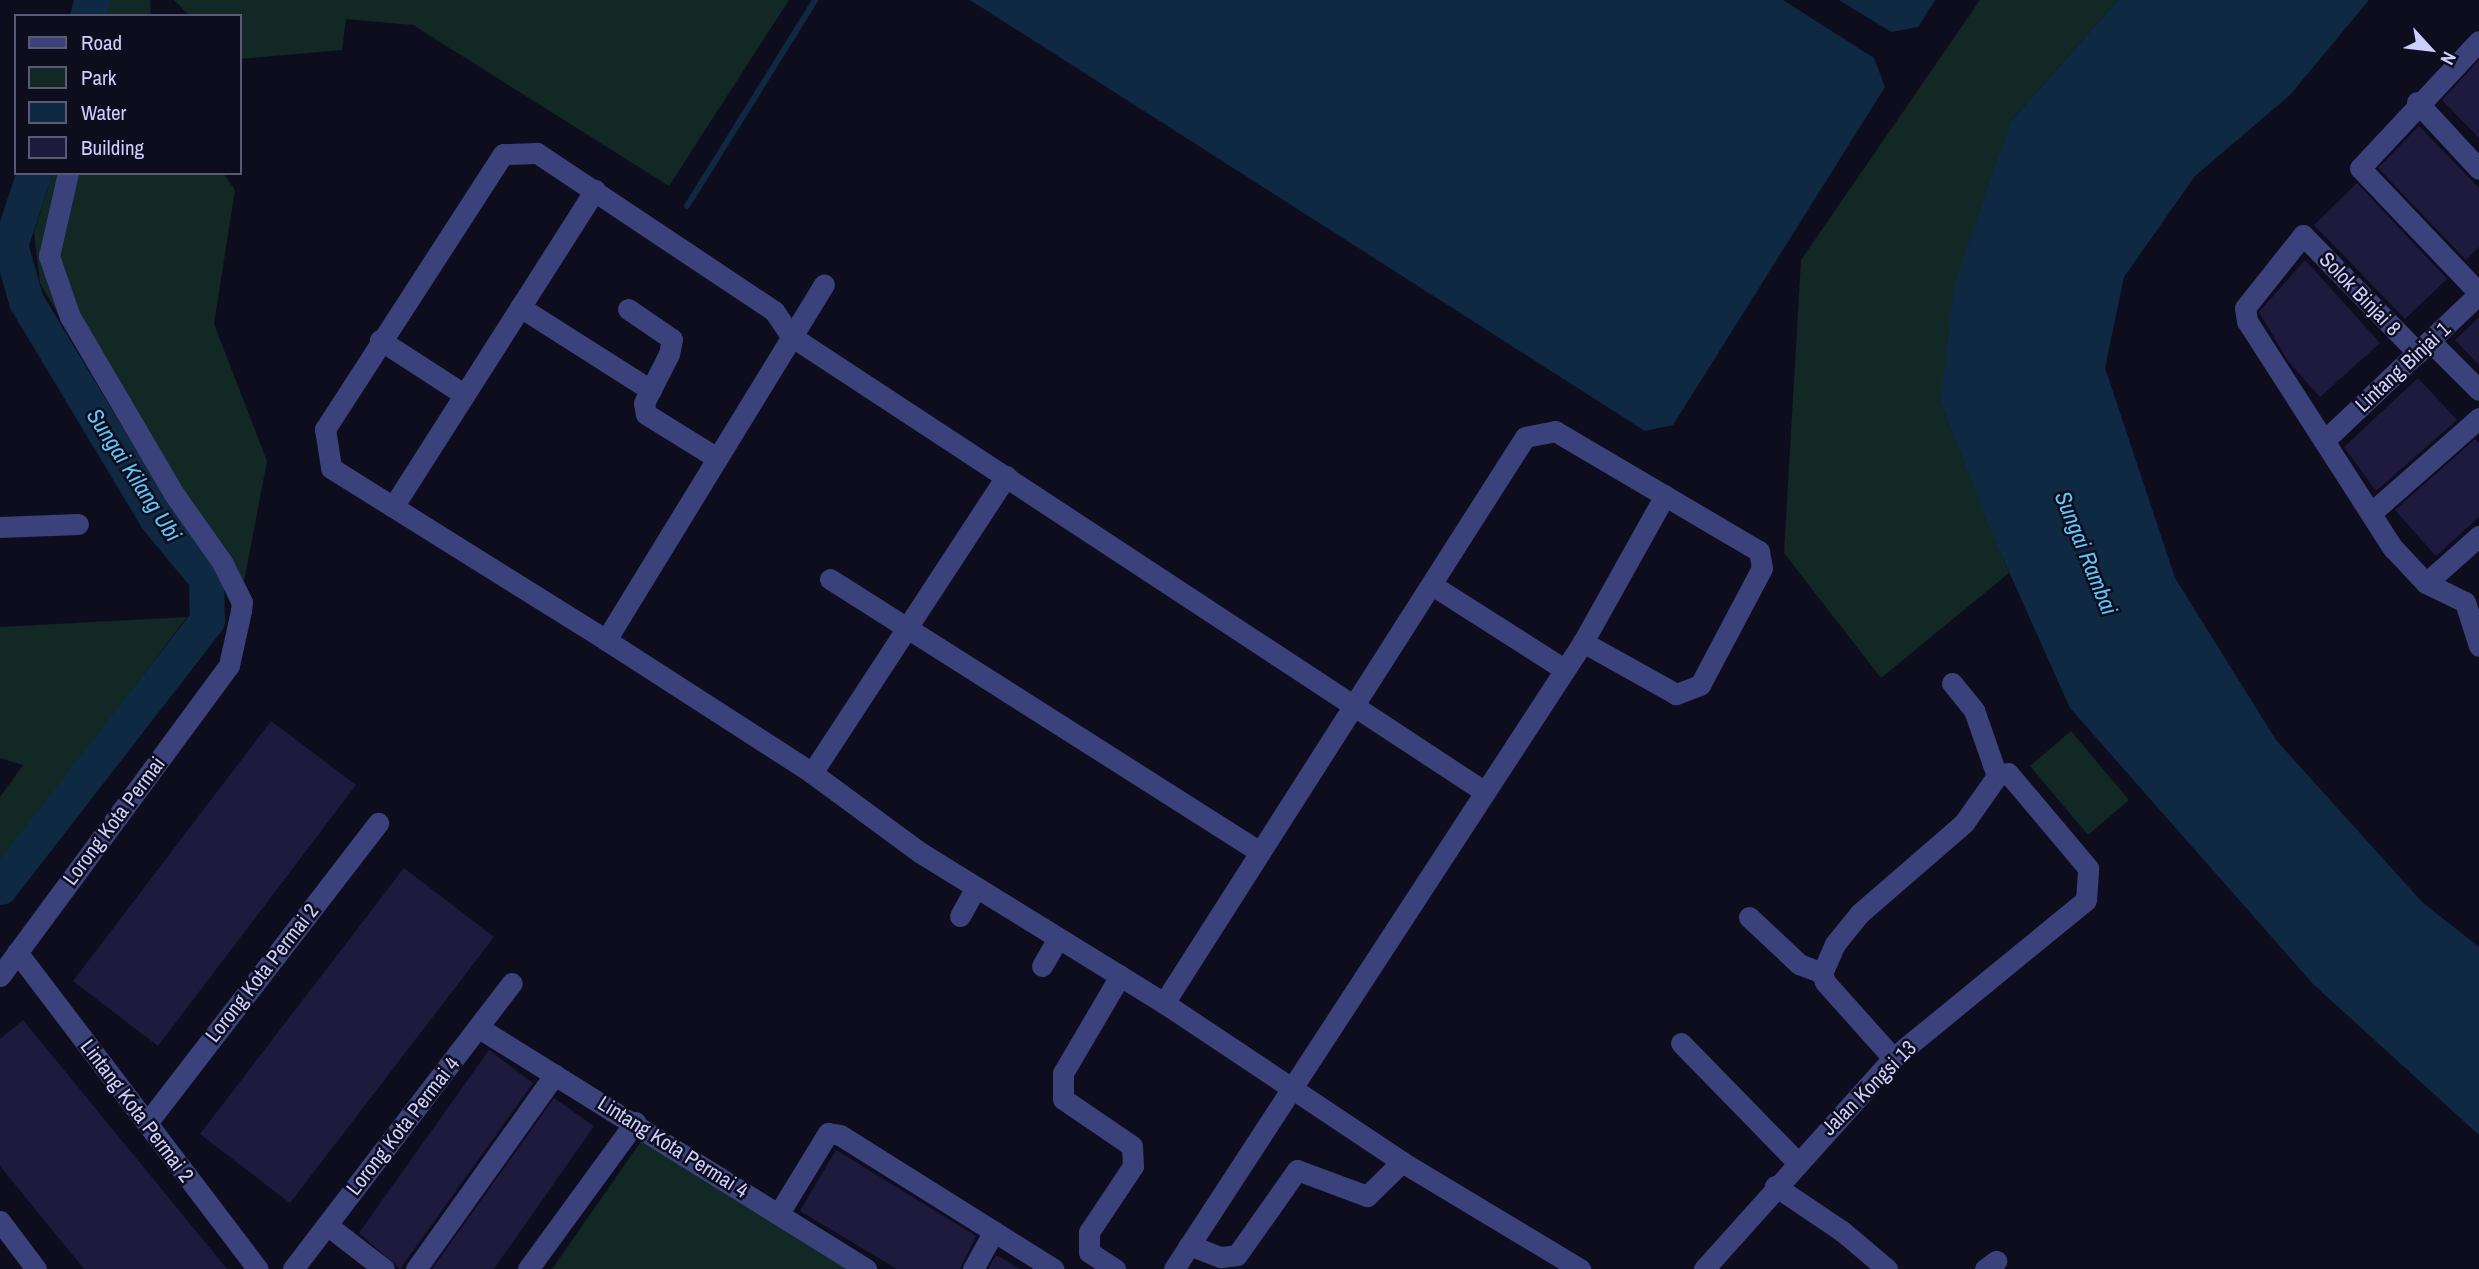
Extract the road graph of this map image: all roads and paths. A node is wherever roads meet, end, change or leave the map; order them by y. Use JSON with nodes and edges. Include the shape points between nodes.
{"nodes":[{"id":1,"x":2479,"y":41,"type":"edge"},
{"id":2,"x":2417,"y":102,"type":"junction"},
{"id":3,"x":2479,"y":169,"type":"edge"},
{"id":4,"x":68,"y":175,"type":"edge"},
{"id":5,"x":595,"y":190,"type":"junction"},
{"id":6,"x":824,"y":284,"type":"dead end"},
{"id":7,"x":2479,"y":294,"type":"edge"},
{"id":8,"x":520,"y":307,"type":"junction"},
{"id":9,"x":628,"y":309,"type":"dead end"},
{"id":10,"x":791,"y":336,"type":"junction"},
{"id":11,"x":380,"y":340,"type":"junction"},
{"id":12,"x":2424,"y":347,"type":"junction"},
{"id":13,"x":651,"y":390,"type":"junction"},
{"id":14,"x":2479,"y":390,"type":"edge"},
{"id":15,"x":465,"y":395,"type":"junction"},
{"id":16,"x":2479,"y":418,"type":"edge"},
{"id":17,"x":2326,"y":439,"type":"junction"},
{"id":18,"x":717,"y":458,"type":"junction"},
{"id":19,"x":1006,"y":476,"type":"junction"},
{"id":20,"x":1665,"y":495,"type":"junction"},
{"id":21,"x":393,"y":507,"type":"junction"},
{"id":22,"x":2371,"y":513,"type":"junction"},
{"id":23,"x":78,"y":524,"type":"dead end"},
{"id":24,"x":0,"y":527,"type":"edge"},
{"id":25,"x":2479,"y":536,"type":"edge"},
{"id":26,"x":830,"y":579,"type":"dead end"},
{"id":27,"x":2426,"y":583,"type":"junction"},
{"id":28,"x":1432,"y":585,"type":"junction"},
{"id":29,"x":2472,"y":595,"type":"edge"},
{"id":30,"x":908,"y":627,"type":"junction"},
{"id":31,"x":606,"y":640,"type":"junction"},
{"id":32,"x":1583,"y":642,"type":"junction"},
{"id":33,"x":2478,"y":644,"type":"edge"},
{"id":34,"x":1564,"y":669,"type":"junction"},
{"id":35,"x":1952,"y":683,"type":"dead end"},
{"id":36,"x":1353,"y":704,"type":"junction"},
{"id":37,"x":812,"y":773,"type":"junction"},
{"id":38,"x":1997,"y":776,"type":"junction"},
{"id":39,"x":1485,"y":792,"type":"junction"},
{"id":40,"x":378,"y":823,"type":"dead end"},
{"id":41,"x":1260,"y":852,"type":"junction"},
{"id":42,"x":976,"y":887,"type":"junction"},
{"id":43,"x":960,"y":916,"type":"dead end"},
{"id":44,"x":1749,"y":916,"type":"dead end"},
{"id":45,"x":1058,"y":938,"type":"junction"},
{"id":46,"x":16,"y":953,"type":"junction"},
{"id":47,"x":1042,"y":966,"type":"dead end"},
{"id":48,"x":1822,"y":973,"type":"junction"},
{"id":49,"x":0,"y":976,"type":"edge"},
{"id":50,"x":1120,"y":976,"type":"junction"},
{"id":51,"x":512,"y":983,"type":"dead end"},
{"id":52,"x":1164,"y":1003,"type":"junction"},
{"id":53,"x":479,"y":1028,"type":"junction"},
{"id":54,"x":1681,"y":1043,"type":"dead end"},
{"id":55,"x":1893,"y":1058,"type":"junction"},
{"id":56,"x":555,"y":1074,"type":"junction"},
{"id":57,"x":1293,"y":1090,"type":"junction"},
{"id":58,"x":635,"y":1122,"type":"junction"},
{"id":59,"x":147,"y":1123,"type":"junction"},
{"id":60,"x":1402,"y":1162,"type":"junction"},
{"id":61,"x":1797,"y":1162,"type":"junction"},
{"id":62,"x":1774,"y":1186,"type":"junction"},
{"id":63,"x":779,"y":1213,"type":"junction"},
{"id":64,"x":0,"y":1221,"type":"edge"},
{"id":65,"x":327,"y":1225,"type":"junction"},
{"id":66,"x":994,"y":1231,"type":"junction"},
{"id":67,"x":1189,"y":1245,"type":"junction"},
{"id":68,"x":36,"y":1269,"type":"edge"},
{"id":69,"x":258,"y":1269,"type":"edge"},
{"id":70,"x":293,"y":1269,"type":"edge"},
{"id":71,"x":384,"y":1269,"type":"edge"},
{"id":72,"x":416,"y":1269,"type":"edge"},
{"id":73,"x":528,"y":1269,"type":"edge"},
{"id":74,"x":866,"y":1269,"type":"edge"},
{"id":75,"x":973,"y":1269,"type":"edge"},
{"id":76,"x":1054,"y":1269,"type":"edge"},
{"id":77,"x":1115,"y":1269,"type":"edge"},
{"id":78,"x":1174,"y":1269,"type":"edge"},
{"id":79,"x":1580,"y":1269,"type":"edge"},
{"id":80,"x":1704,"y":1269,"type":"edge"},
{"id":81,"x":1886,"y":1269,"type":"edge"}],
"edges":[{"from":1,"to":2,"type":"street"},
{"from":2,"to":3,"type":"street"},
{"from":2,"to":7,"type":"street","via":[[2360,168]]},
{"from":4,"to":46,"type":"street","name":"Lorong Kota Permai","via":[[49,256],[70,317],[174,494],[222,562],[242,602],[229,665]]},
{"from":5,"to":8,"type":"street"},
{"from":5,"to":10,"type":"street","via":[[774,311]]},
{"from":5,"to":11,"type":"street","via":[[537,153],[503,154]]},
{"from":6,"to":10,"type":"street"},
{"from":7,"to":12,"type":"street","name":"Lintang Binjai 1"},
{"from":8,"to":13,"type":"street"},
{"from":8,"to":15,"type":"street"},
{"from":9,"to":13,"type":"street","via":[[672,340]]},
{"from":10,"to":18,"type":"street"},
{"from":10,"to":19,"type":"street"},
{"from":11,"to":15,"type":"street"},
{"from":11,"to":21,"type":"street","via":[[325,429],[331,468]]},
{"from":12,"to":14,"type":"street","name":"Solok Binjai 8"},
{"from":12,"to":17,"type":"street","name":"Lintang Binjai 1"},
{"from":12,"to":17,"type":"street","name":"Solok Binjai 8","via":[[2303,235],[2254,293],[2244,313]]},
{"from":13,"to":18,"type":"street","via":[[644,403],[646,414]]},
{"from":15,"to":21,"type":"street"},
{"from":16,"to":22,"type":"street"},
{"from":17,"to":22,"type":"street"},
{"from":18,"to":31,"type":"street"},
{"from":19,"to":30,"type":"street"},
{"from":19,"to":36,"type":"street"},
{"from":20,"to":28,"type":"street","via":[[1555,431],[1525,437]]},
{"from":20,"to":32,"type":"street"},
{"from":20,"to":32,"type":"street","via":[[1759,551],[1762,568],[1700,685],[1676,694]]},
{"from":21,"to":31,"type":"street"},
{"from":22,"to":27,"type":"street","via":[[2393,548]]},
{"from":23,"to":24,"type":"street"},
{"from":25,"to":27,"type":"street"},
{"from":26,"to":30,"type":"street"},
{"from":27,"to":29,"type":"street"},
{"from":28,"to":34,"type":"street"},
{"from":28,"to":36,"type":"street"},
{"from":29,"to":33,"type":"street"},
{"from":30,"to":37,"type":"street"},
{"from":30,"to":41,"type":"street"},
{"from":31,"to":37,"type":"street"},
{"from":32,"to":34,"type":"street"},
{"from":34,"to":39,"type":"street"},
{"from":35,"to":38,"type":"street","via":[[1973,710]]},
{"from":36,"to":39,"type":"street"},
{"from":36,"to":41,"type":"street"},
{"from":37,"to":42,"type":"street"},
{"from":38,"to":48,"type":"street","via":[[1964,823],[1860,913],[1835,944]]},
{"from":38,"to":55,"type":"street","name":"Jalan Kongsi 13","via":[[2008,774],[2088,868],[2086,900]]},
{"from":39,"to":57,"type":"street"},
{"from":40,"to":59,"type":"street","name":"Lorong Kota Permai 2"},
{"from":41,"to":52,"type":"street"},
{"from":42,"to":43,"type":"street"},
{"from":42,"to":45,"type":"street"},
{"from":44,"to":48,"type":"street","via":[[1799,964]]},
{"from":45,"to":47,"type":"street"},
{"from":45,"to":50,"type":"street"},
{"from":46,"to":49,"type":"street","name":"Lorong Kota Permai"},
{"from":46,"to":59,"type":"street","name":"Lintang Kota Permai 2"},
{"from":48,"to":55,"type":"street"},
{"from":50,"to":52,"type":"street"},
{"from":50,"to":77,"type":"street","via":[[1063,1073],[1063,1099],[1132,1146],[1133,1166],[1089,1232],[1089,1252]]},
{"from":51,"to":53,"type":"street","name":"Lorong Kota Permai 4"},
{"from":52,"to":57,"type":"street"},
{"from":53,"to":56,"type":"street","name":"Lintang Kota Permai 4"},
{"from":53,"to":65,"type":"street","name":"Lorong Kota Permai 4"},
{"from":54,"to":61,"type":"street"},
{"from":55,"to":61,"type":"street","name":"Jalan Kongsi 13"},
{"from":56,"to":58,"type":"street","name":"Lintang Kota Permai 4"},
{"from":56,"to":72,"type":"street"},
{"from":57,"to":60,"type":"street"},
{"from":57,"to":67,"type":"street"},
{"from":58,"to":63,"type":"street","name":"Lintang Kota Permai 4"},
{"from":58,"to":73,"type":"street"},
{"from":59,"to":69,"type":"street","name":"Lintang Kota Permai 2"},
{"from":60,"to":67,"type":"street","via":[[1367,1196],[1353,1195],[1308,1171],[1297,1170],[1237,1255],[1221,1257]]},
{"from":60,"to":79,"type":"street"},
{"from":61,"to":62,"type":"street","name":"Jalan Kongsi 13"},
{"from":62,"to":80,"type":"street","name":"Jalan Kongsi 13"},
{"from":62,"to":81,"type":"street","via":[[1842,1231]]},
{"from":63,"to":66,"type":"street","via":[[828,1133],[839,1135]]},
{"from":63,"to":74,"type":"street","name":"Lintang Kota Permai 4"},
{"from":64,"to":68,"type":"street"},
{"from":65,"to":70,"type":"street","name":"Lorong Kota Permai 4"},
{"from":65,"to":71,"type":"street"},
{"from":66,"to":75,"type":"street"},
{"from":66,"to":76,"type":"street"},
{"from":67,"to":78,"type":"street"}]}
